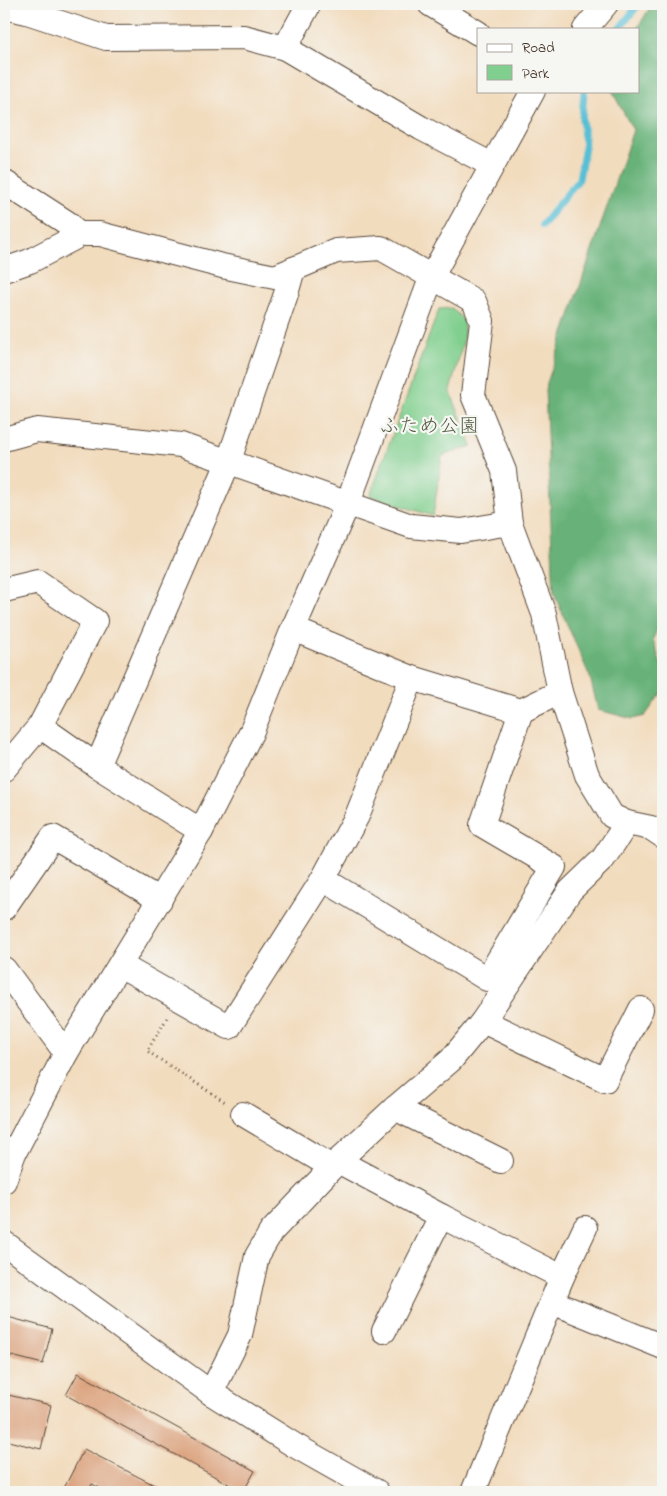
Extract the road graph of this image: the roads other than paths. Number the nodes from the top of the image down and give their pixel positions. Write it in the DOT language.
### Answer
graph roads {
  1 [pos="309,4"];
  2 [pos="430,4"];
  3 [pos="606,4"];
  4 [pos="4,7"];
  5 [pos="28,8"];
  6 [pos="586,28"];
  7 [pos="477,32"];
  8 [pos="285,48"];
  9 [pos="532,92"];
  10 [pos="492,165"];
  11 [pos="4,182"];
  12 [pos="77,234"];
  13 [pos="293,269"];
  14 [pos="4,270"];
  15 [pos="432,276"];
  16 [pos="4,439"];
  17 [pos="228,463"];
  18 [pos="348,503"];
  19 [pos="510,523"];
  20 [pos="4,590"];
  21 [pos="293,629"];
  22 [pos="412,678"];
  23 [pos="560,692"];
  24 [pos="521,712"];
  25 [pos="40,726"];
  26 [pos="97,766"];
  27 [pos="4,769"];
  28 [pos="627,823"];
  29 [pos="201,831"];
  30 [pos="663,836"];
  31 [pos="323,879"];
  32 [pos="160,900"];
  33 [pos="4,908"];
  34 [pos="120,965"];
  35 [pos="4,969"];
  36 [pos="641,1010"];
  37 [pos="483,1022"];
  38 [pos="66,1053"];
  39 [pos="395,1108"];
  40 [pos="243,1114"];
  41 [pos="501,1161"];
  42 [pos="335,1164"];
  43 [pos="4,1181"];
  44 [pos="441,1216"];
  45 [pos="585,1228"];
  46 [pos="4,1243"];
  47 [pos="562,1276"];
  48 [pos="552,1302"];
  49 [pos="384,1331"];
  50 [pos="662,1345"];
  51 [pos="211,1393"];
  52 [pos="377,1492"];
  53 [pos="473,1492"];
  1 -- 8 [label="street"];
  2 -- 7 [label="street"];
  3 -- 6 [label="street"];
  4 -- 5 [label="street"];
  5 -- 8 [label="street"];
  8 -- 10 [label="street"];
  9 -- 10 [label="street"];
  10 -- 15 [label="street"];
  11 -- 12 [label="street"];
  12 -- 13 [label="street"];
  12 -- 14 [label="street"];
  13 -- 15 [label="street"];
  13 -- 17 [label="street"];
  15 -- 18 [label="street"];
  15 -- 19 [label="street"];
  16 -- 17 [label="street"];
  17 -- 18 [label="street"];
  17 -- 26 [label="street"];
  18 -- 19 [label="street"];
  18 -- 21 [label="street"];
  19 -- 23 [label="street"];
  20 -- 25 [label="street"];
  21 -- 22 [label="street"];
  21 -- 29 [label="street"];
  22 -- 24 [label="street"];
  22 -- 31 [label="street"];
  23 -- 24 [label="street"];
  23 -- 28 [label="street"];
  24 -- 31 [label="street"];
  25 -- 26 [label="street"];
  25 -- 27 [label="street"];
  26 -- 29 [label="street"];
  28 -- 30 [label="street"];
  28 -- 37 [label="street"];
  29 -- 32 [label="street"];
  31 -- 34 [label="street"];
  32 -- 33 [label="street"];
  32 -- 34 [label="street"];
  34 -- 38 [label="street"];
  35 -- 38 [label="street"];
  36 -- 37 [label="street"];
  37 -- 39 [label="street"];
  38 -- 43 [label="street"];
  39 -- 41 [label="street"];
  39 -- 42 [label="street"];
  40 -- 42 [label="street"];
  42 -- 44 [label="street"];
  42 -- 51 [label="street"];
  44 -- 47 [label="street"];
  44 -- 49 [label="street"];
  45 -- 47 [label="street"];
  46 -- 51 [label="street"];
  47 -- 48 [label="street"];
  48 -- 50 [label="street"];
  48 -- 53 [label="street"];
  51 -- 52 [label="street"];
}
